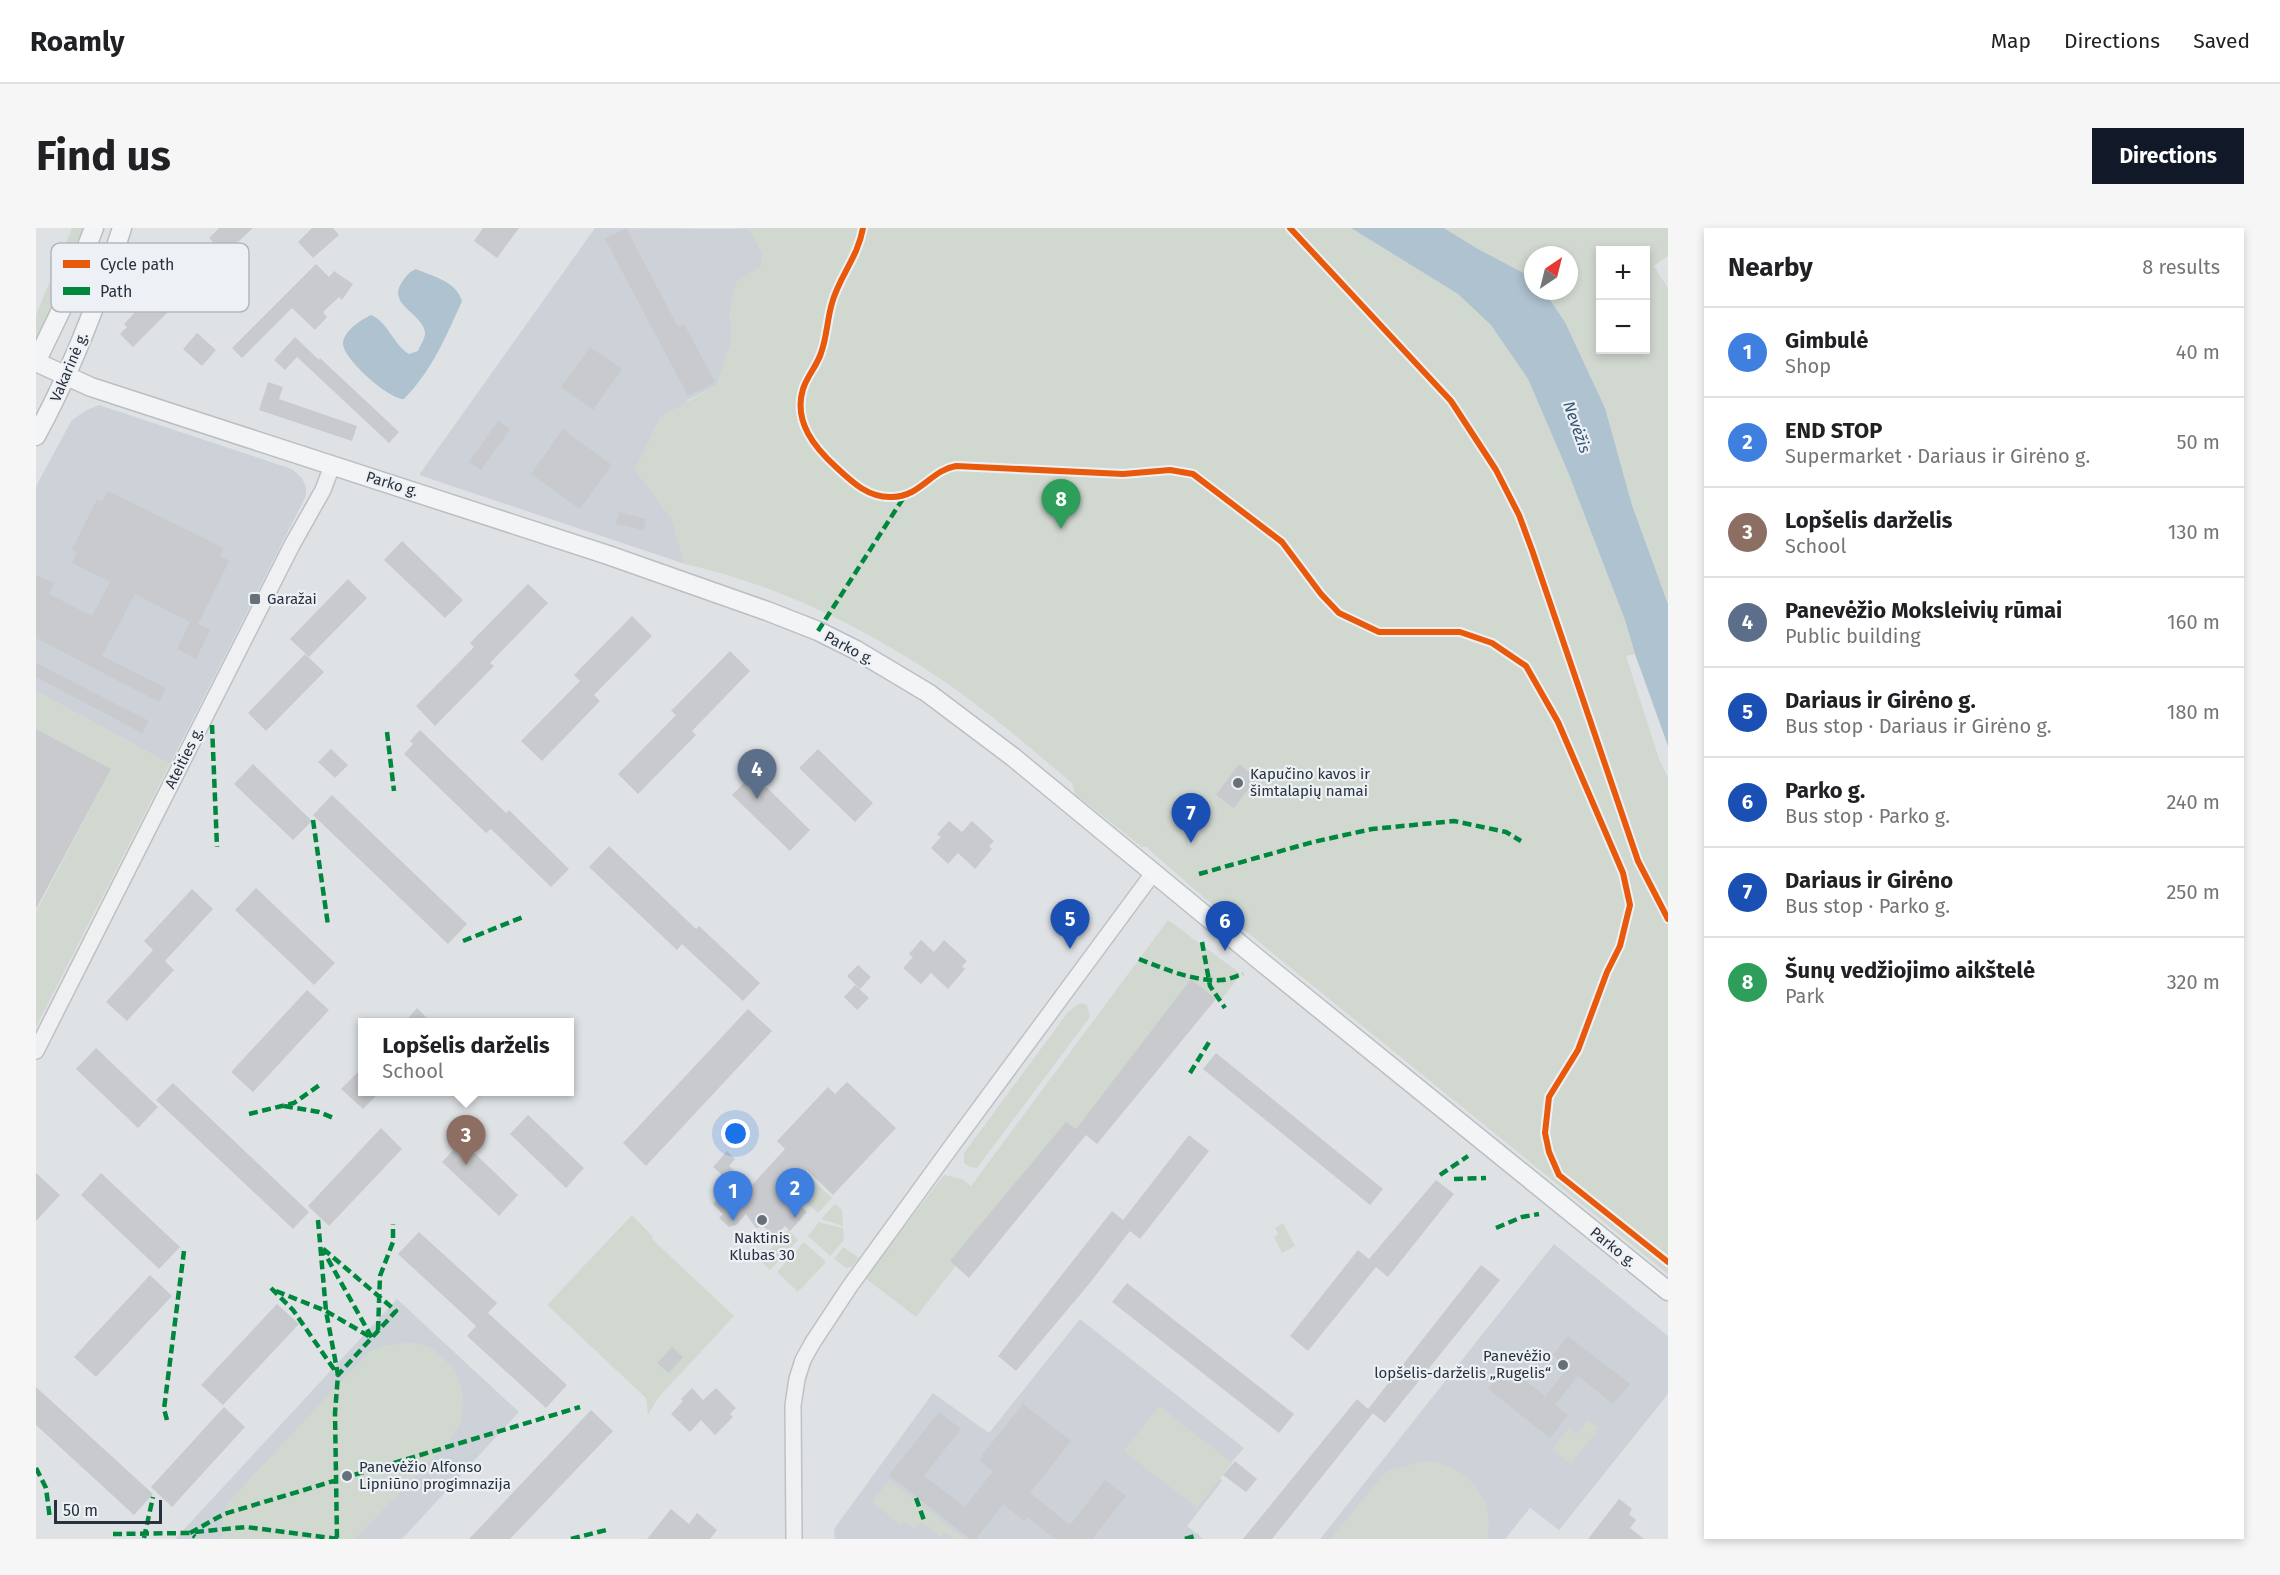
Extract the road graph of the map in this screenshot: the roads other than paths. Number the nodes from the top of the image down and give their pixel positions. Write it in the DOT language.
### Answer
graph roads {
  1 [pos="94,228"];
  2 [pos="123,228"];
  3 [pos="88,243"];
  4 [pos="117,243"];
  5 [pos="60,312"];
  6 [pos="91,312"];
  7 [pos="36,362"];
  8 [pos="66,376"];
  9 [pos="36,436"];
  10 [pos="332,466"];
  11 [pos="1154,872"];
  12 [pos="36,1051"];
  13 [pos="1668,1291"];
  14 [pos="794,1539"];
  1 -- 3 [label="main road, Vakarinė g."];
  2 -- 4 [label="main road, Vakarinė g."];
  5 -- 7 [label="main road, Vakarinė g."];
  6 -- 8 [label="main road, Vakarinė g."];
  7 -- 8 [label="main road, Parko g."];
  8 -- 9 [label="main road, Vakarinė g."];
  8 -- 10 [label="main road, Parko g."];
  10 -- 11 [label="main road, Parko g."];
  10 -- 12 [label="street, Ateities g."];
  11 -- 13 [label="main road, Parko g."];
  11 -- 14 [label="street"];
}
